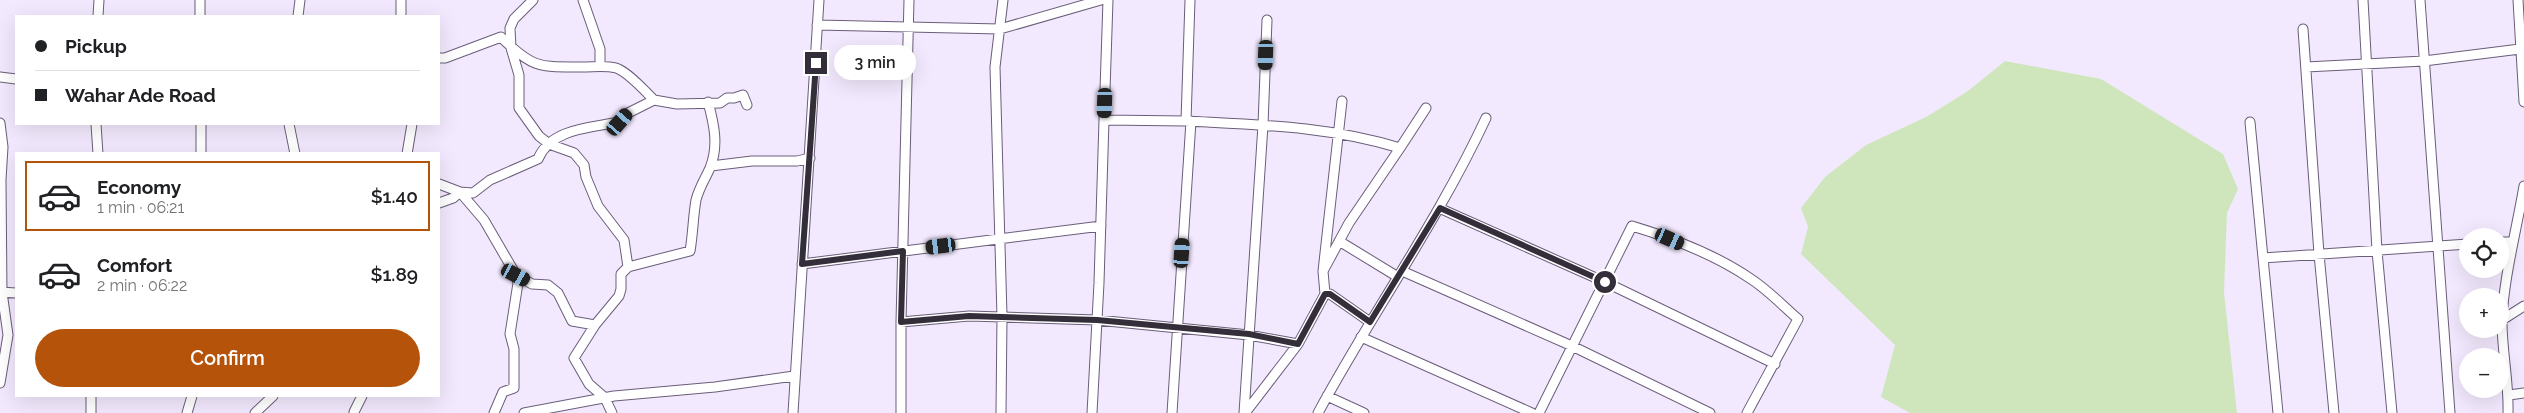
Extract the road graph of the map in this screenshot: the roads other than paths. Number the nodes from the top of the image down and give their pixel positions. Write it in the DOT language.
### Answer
graph roads {
  1 [pos="99,0"];
  2 [pos="200,0"];
  3 [pos="300,0"];
  4 [pos="401,0"];
  5 [pos="533,0"];
  6 [pos="582,0"];
  7 [pos="819,0"];
  8 [pos="909,0"];
  9 [pos="1003,0"];
  10 [pos="1101,0"];
  11 [pos="1108,0"];
  12 [pos="1190,0"];
  13 [pos="2363,0"];
  14 [pos="2420,0"];
  15 [pos="2518,0"];
  16 [pos="98,15"];
  17 [pos="200,15"];
  18 [pos="298,15"];
  19 [pos="401,15"];
  20 [pos="1267,20"];
  21 [pos="818,25"];
  22 [pos="908,29"];
  23 [pos="1000,29"];
  24 [pos="2303,29"];
  25 [pos="511,48"];
  26 [pos="2520,49"];
  27 [pos="440,58"];
  28 [pos="2424,61"];
  29 [pos="600,66"];
  30 [pos="2367,66"];
  31 [pos="2306,67"];
  32 [pos="0,78"];
  33 [pos="15,79"];
  34 [pos="654,100"];
  35 [pos="1342,101"];
  36 [pos="708,102"];
  37 [pos="2524,102"];
  38 [pos="747,105"];
  39 [pos="1426,108"];
  40 [pos="1486,118"];
  41 [pos="1104,120"];
  42 [pos="1188,121"];
  43 [pos="2250,122"];
  44 [pos="0,123"];
  45 [pos="96,125"];
  46 [pos="201,125"];
  47 [pos="288,125"];
  48 [pos="412,125"];
  49 [pos="1263,126"];
  50 [pos="1339,133"];
  51 [pos="549,144"];
  52 [pos="1400,148"];
  53 [pos="98,152"];
  54 [pos="201,152"];
  55 [pos="295,152"];
  56 [pos="408,152"];
  57 [pos="810,158"];
  58 [pos="711,166"];
  59 [pos="440,184"];
  60 [pos="2524,186"];
  61 [pos="460,192"];
  62 [pos="440,203"];
  63 [pos="1440,208"];
  64 [pos="0,210"];
  65 [pos="2524,224"];
  66 [pos="1101,226"];
  67 [pos="2516,230"];
  68 [pos="999,239"];
  69 [pos="1339,241"];
  70 [pos="2509,242"];
  71 [pos="2513,242"];
  72 [pos="2459,245"];
  73 [pos="2436,246"];
  74 [pos="903,251"];
  75 [pos="2377,251"];
  76 [pos="2319,254"];
  77 [pos="2263,258"];
  78 [pos="802,264"];
  79 [pos="628,267"];
  80 [pos="1323,271"];
  81 [pos="1400,274"];
  82 [pos="516,275"];
  83 [pos="1605,282"];
  84 [pos="2507,288"];
  85 [pos="1,292"];
  86 [pos="15,293"];
  87 [pos="1325,294"];
  88 [pos="2524,306"];
  89 [pos="1002,316"];
  90 [pos="2509,316"];
  91 [pos="1097,320"];
  92 [pos="901,322"];
  93 [pos="1370,322"];
  94 [pos="594,325"];
  95 [pos="1177,329"];
  96 [pos="1249,334"];
  97 [pos="1361,337"];
  98 [pos="1298,344"];
  99 [pos="1572,346"];
  100 [pos="1775,364"];
  101 [pos="794,376"];
  102 [pos="0,382"];
  103 [pos="2524,393"];
  104 [pos="2509,395"];
  105 [pos="1327,396"];
  106 [pos="91,397"];
  107 [pos="192,397"];
  108 [pos="272,397"];
  109 [pos="362,397"];
  110 [pos="605,398"];
  111 [pos="2509,398"];
  112 [pos="91,413"];
  113 [pos="187,413"];
  114 [pos="254,413"];
  115 [pos="355,413"];
  116 [pos="494,413"];
  117 [pos="524,413"];
  118 [pos="612,413"];
  119 [pos="793,413"];
  120 [pos="901,413"];
  121 [pos="1001,413"];
  122 [pos="1092,413"];
  123 [pos="1172,413"];
  124 [pos="1244,413"];
  125 [pos="1318,413"];
  126 [pos="1364,413"];
  127 [pos="1532,413"];
  128 [pos="1539,413"];
  129 [pos="1710,413"];
  130 [pos="1748,413"];
  131 [pos="2278,413"];
  132 [pos="2334,413"];
  133 [pos="2392,413"];
  134 [pos="2450,413"];
  135 [pos="2508,413"];
  1 -- 16 [label="street"];
  2 -- 17 [label="street"];
  3 -- 18 [label="street"];
  4 -- 19 [label="street"];
  5 -- 25 [label="street"];
  6 -- 29 [label="street"];
  7 -- 21 [label="street"];
  8 -- 22 [label="street"];
  9 -- 23 [label="street"];
  10 -- 23 [label="street"];
  11 -- 41 [label="street"];
  12 -- 42 [label="street"];
  13 -- 30 [label="street"];
  14 -- 28 [label="street"];
  15 -- 26 [label="street"];
  20 -- 49 [label="street"];
  21 -- 22 [label="street"];
  21 -- 57 [label="street"];
  22 -- 23 [label="street"];
  22 -- 74 [label="street"];
  23 -- 68 [label="street"];
  24 -- 31 [label="street"];
  25 -- 27 [label="street"];
  25 -- 29 [label="street"];
  25 -- 51 [label="street"];
  26 -- 28 [label="street"];
  26 -- 37 [label="street"];
  28 -- 30 [label="street"];
  28 -- 73 [label="street"];
  29 -- 34 [label="street"];
  30 -- 31 [label="street"];
  30 -- 75 [label="street"];
  31 -- 76 [label="street"];
  32 -- 33 [label="street"];
  34 -- 36 [label="street"];
  34 -- 51 [label="street"];
  35 -- 50 [label="street"];
  36 -- 38 [label="street"];
  36 -- 58 [label="street"];
  39 -- 52 [label="street"];
  40 -- 63 [label="street"];
  41 -- 42 [label="street"];
  41 -- 66 [label="street"];
  42 -- 49 [label="street"];
  42 -- 95 [label="street"];
  43 -- 77 [label="street"];
  44 -- 64 [label="street"];
  45 -- 53 [label="street"];
  46 -- 54 [label="street"];
  47 -- 55 [label="street"];
  48 -- 56 [label="street"];
  49 -- 50 [label="street"];
  49 -- 96 [label="street"];
  50 -- 52 [label="street"];
  50 -- 80 [label="street"];
  51 -- 61 [label="street"];
  51 -- 79 [label="street"];
  52 -- 69 [label="street"];
  57 -- 58 [label="street"];
  57 -- 78 [label="street"];
  58 -- 79 [label="street"];
  59 -- 61 [label="street"];
  60 -- 67 [label="street"];
  61 -- 62 [label="street"];
  61 -- 82 [label="street"];
  63 -- 81 [label="street"];
  63 -- 83 [label="street"];
  64 -- 85 [label="street"];
  65 -- 67 [label="street"];
  66 -- 68 [label="street"];
  66 -- 91 [label="street"];
  67 -- 71 [label="street"];
  68 -- 74 [label="street"];
  68 -- 89 [label="street"];
  69 -- 80 [label="street"];
  69 -- 81 [label="street"];
  70 -- 71 [label="street"];
  71 -- 84 [label="street"];
  72 -- 73 [label="street"];
  73 -- 75 [label="street"];
  73 -- 134 [label="street"];
  74 -- 78 [label="street"];
  74 -- 92 [label="street"];
  75 -- 76 [label="street"];
  75 -- 133 [label="street"];
  76 -- 77 [label="street"];
  76 -- 132 [label="street"];
  77 -- 131 [label="street"];
  78 -- 101 [label="street"];
  79 -- 94 [label="street"];
  80 -- 87 [label="street"];
  81 -- 93 [label="street"];
  81 -- 99 [label="street"];
  82 -- 94 [label="street"];
  82 -- 116 [label="street"];
  83 -- 99 [label="street"];
  83 -- 100 [label="street"];
  83 -- 100 [label="street"];
  85 -- 86 [label="street"];
  85 -- 102 [label="street"];
  87 -- 93 [label="street"];
  87 -- 98 [label="street"];
  88 -- 90 [label="street"];
  89 -- 91 [label="street"];
  89 -- 92 [label="street"];
  89 -- 121 [label="street"];
  91 -- 95 [label="street"];
  91 -- 122 [label="street"];
  92 -- 120 [label="street"];
  93 -- 97 [label="street"];
  94 -- 110 [label="street"];
  95 -- 96 [label="street"];
  95 -- 123 [label="street"];
  96 -- 98 [label="street"];
  96 -- 124 [label="street"];
  97 -- 105 [label="street"];
  97 -- 127 [label="street"];
  98 -- 124 [label="street"];
  99 -- 128 [label="street"];
  99 -- 129 [label="street"];
  100 -- 130 [label="street"];
  101 -- 110 [label="street"];
  101 -- 119 [label="street"];
  103 -- 104 [label="street"];
  105 -- 125 [label="street"];
  105 -- 126 [label="street"];
  106 -- 112 [label="street"];
  107 -- 113 [label="street"];
  108 -- 114 [label="street"];
  109 -- 115 [label="street"];
  110 -- 117 [label="street"];
  110 -- 118 [label="street"];
  111 -- 135 [label="street"];
}
